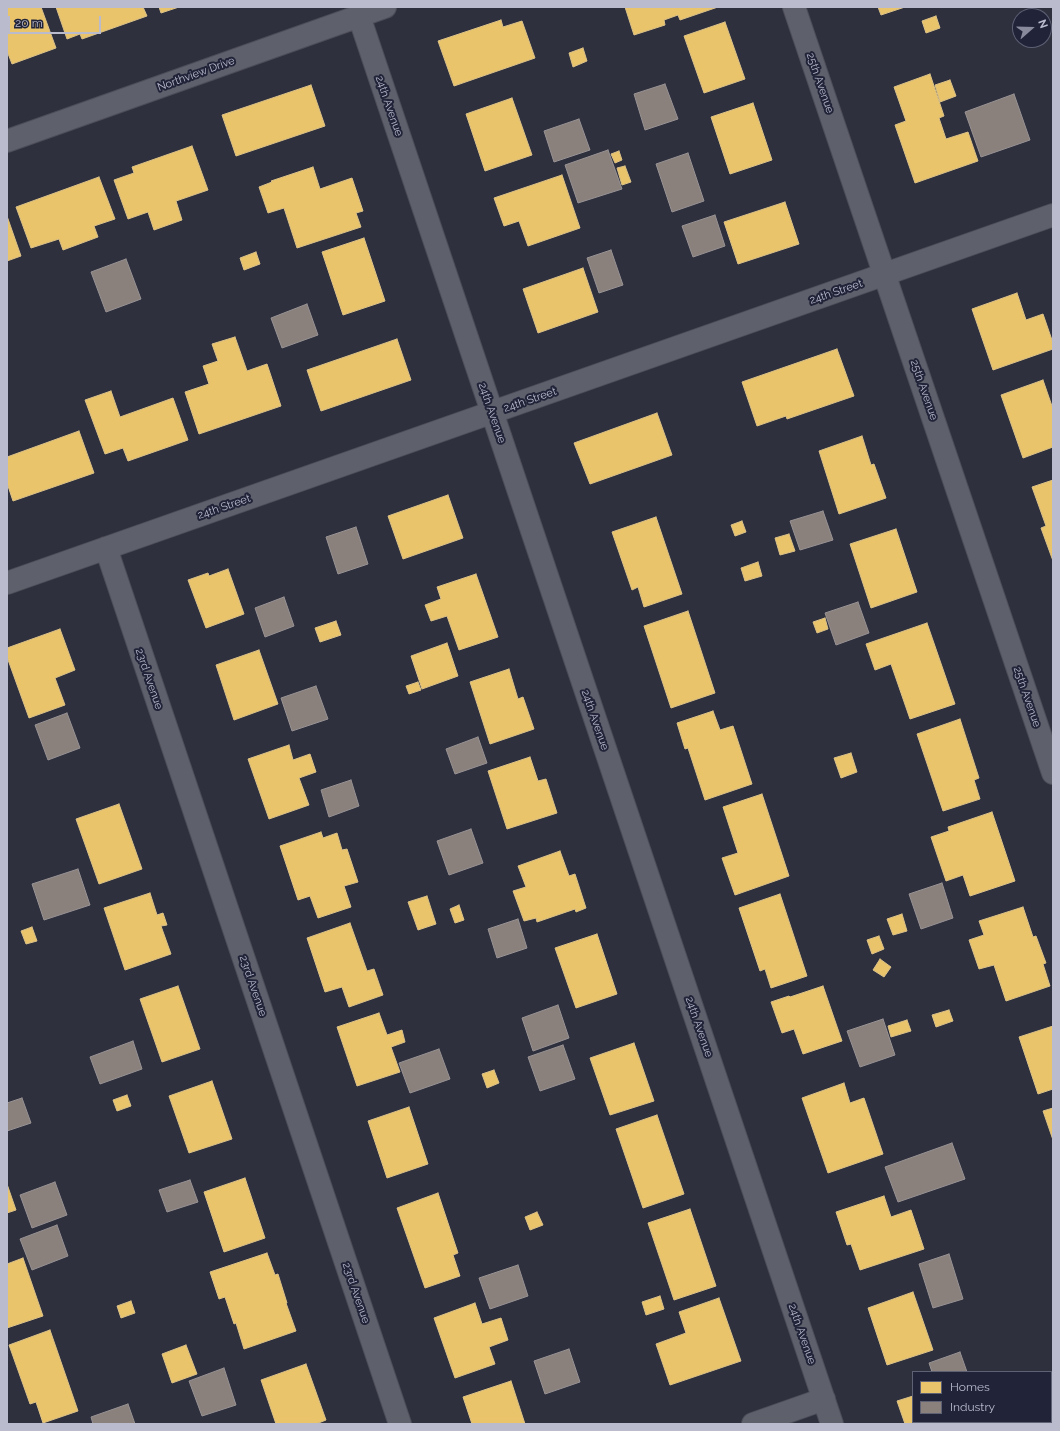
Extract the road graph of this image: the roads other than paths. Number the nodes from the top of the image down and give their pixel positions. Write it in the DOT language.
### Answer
graph roads {
  1 [pos="385,7"];
  2 [pos="794,7"];
  3 [pos="359,16"];
  4 [pos="7,141"];
  5 [pos="1053,215"];
  6 [pos="885,274"];
  7 [pos="492,413"];
  8 [pos="106,548"];
  9 [pos="7,583"];
  10 [pos="1053,773"];
  11 [pos="824,1399"];
  12 [pos="400,1424"];
  13 [pos="753,1424"];
  14 [pos="832,1424"];
  1 -- 3 [label="street, Northview Drive"];
  2 -- 6 [label="street, 25th Avenue"];
  3 -- 4 [label="street, Northview Drive"];
  3 -- 7 [label="street, 24th Avenue"];
  5 -- 6 [label="street, 24th Street"];
  6 -- 7 [label="street, 24th Street"];
  6 -- 10 [label="street, 25th Avenue"];
  7 -- 8 [label="street, 24th Street"];
  7 -- 11 [label="street, 24th Avenue"];
  8 -- 9 [label="street, 24th Street"];
  8 -- 12 [label="street, 23rd Avenue"];
  11 -- 13 [label="street"];
  11 -- 14 [label="street, 24th Avenue"];
}
